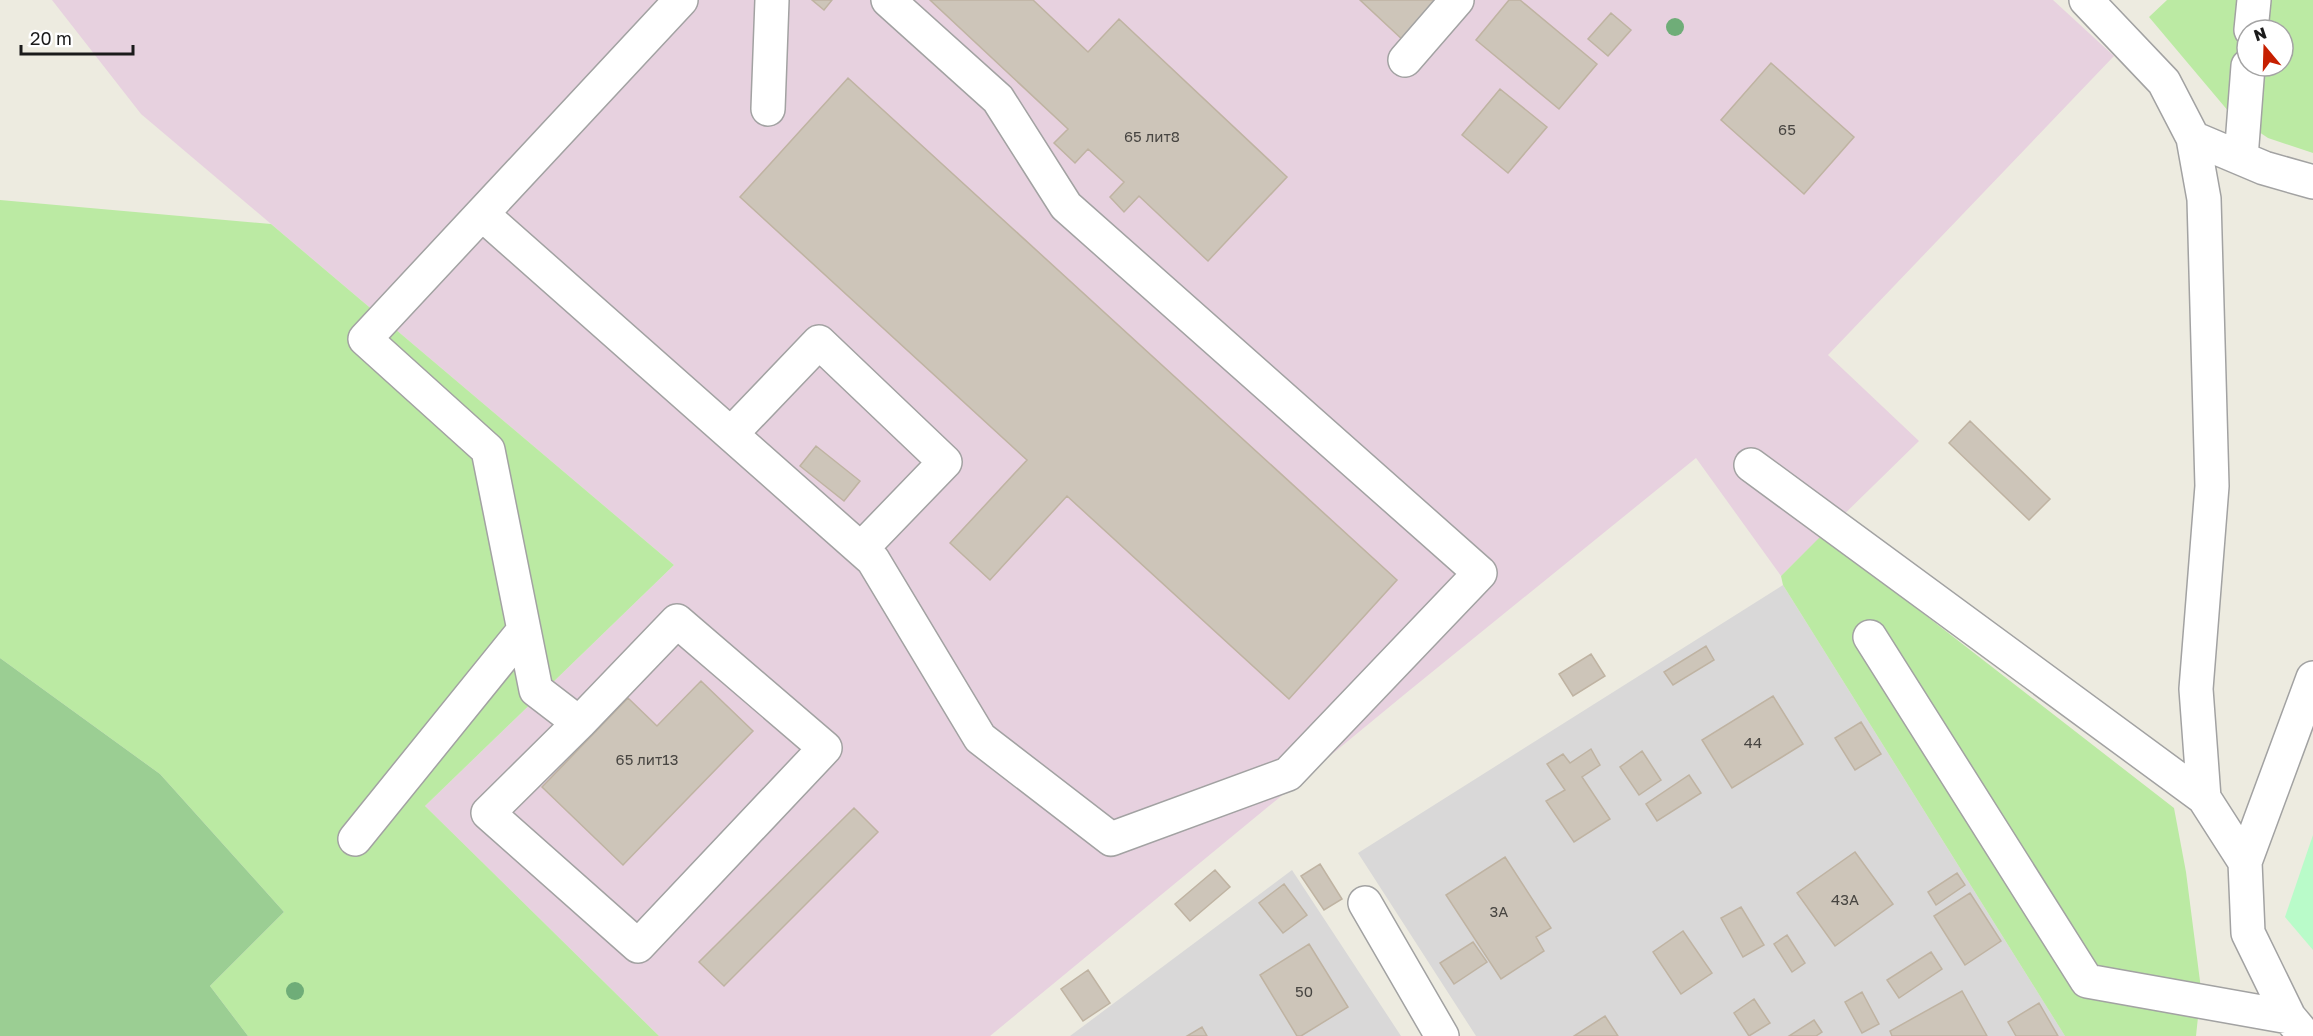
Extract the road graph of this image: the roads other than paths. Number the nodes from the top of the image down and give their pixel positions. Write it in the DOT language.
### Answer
graph roads {
  1 [pos="681,0"];
  2 [pos="772,0"];
  3 [pos="888,0"];
  4 [pos="1457,0"];
  5 [pos="2086,0"];
  6 [pos="2254,0"];
  7 [pos="2252,18"];
  8 [pos="1405,60"];
  9 [pos="2247,78"];
  10 [pos="768,109"];
  11 [pos="2193,138"];
  12 [pos="2241,158"];
  13 [pos="2313,182"];
  14 [pos="482,214"];
  15 [pos="731,434"];
  16 [pos="1751,465"];
  17 [pos="861,549"];
  18 [pos="524,630"];
  19 [pos="1870,636"];
  20 [pos="2313,678"];
  21 [pos="579,723"];
  22 [pos="2204,798"];
  23 [pos="355,839"];
  24 [pos="2245,862"];
  25 [pos="1365,903"];
  26 [pos="2288,1030"];
  27 [pos="1442,1036"];
  1 -- 14 [label="street"];
  2 -- 10 [label="street"];
  3 -- 17 [label="street"];
  4 -- 8 [label="street"];
  5 -- 11 [label="street"];
  6 -- 7 [label="street"];
  9 -- 12 [label="street"];
  11 -- 12 [label="street"];
  11 -- 22 [label="street"];
  12 -- 13 [label="street"];
  14 -- 15 [label="street"];
  14 -- 18 [label="street"];
  15 -- 17 [label="street"];
  15 -- 17 [label="street"];
  16 -- 22 [label="street"];
  18 -- 21 [label="street"];
  18 -- 23 [label="street"];
  19 -- 26 [label="street"];
  20 -- 24 [label="street"];
  21 -- 21 [label="street"];
  22 -- 24 [label="street"];
  24 -- 26 [label="street"];
  25 -- 27 [label="street"];
}
